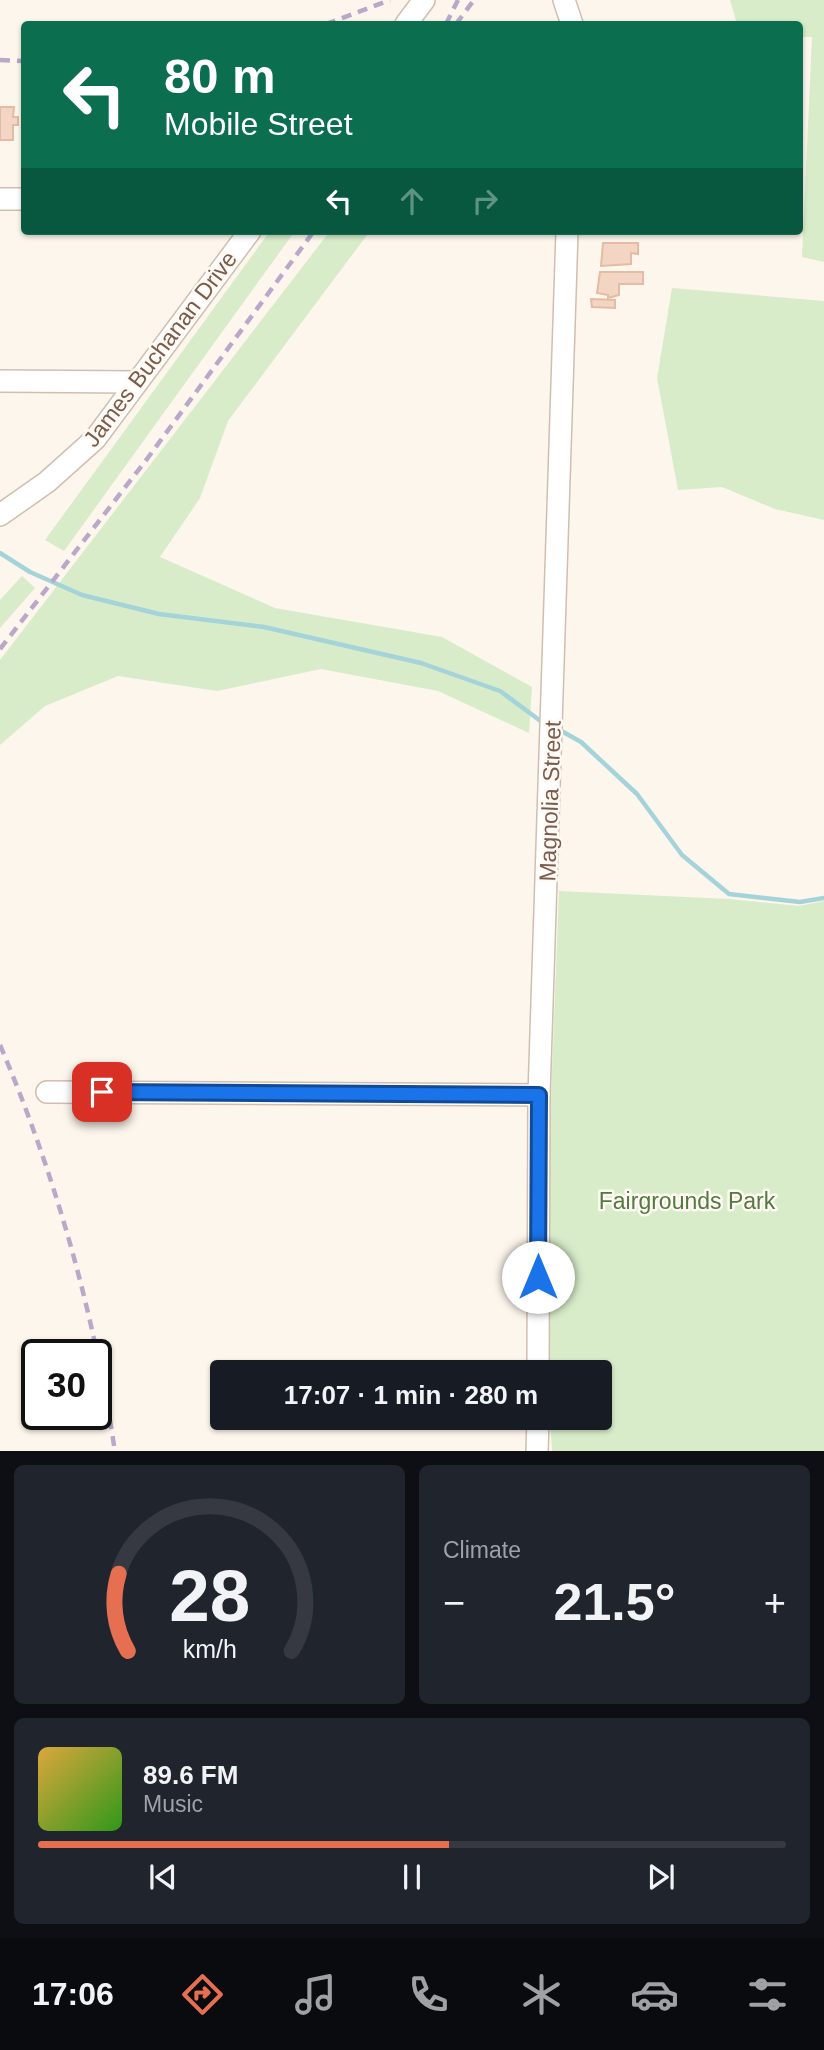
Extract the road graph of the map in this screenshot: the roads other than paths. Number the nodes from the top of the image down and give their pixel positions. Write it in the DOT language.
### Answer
graph roads {
  1 [pos="424,0"];
  2 [pos="564,0"];
  3 [pos="408,21"];
  4 [pos="571,21"];
  5 [pos="0,199"];
  6 [pos="21,200"];
  7 [pos="247,235"];
  8 [pos="567,235"];
  9 [pos="0,382"];
  10 [pos="135,382"];
  11 [pos="0,515"];
  12 [pos="47,1092"];
  13 [pos="539,1095"];
  14 [pos="538,1360"];
  15 [pos="538,1430"];
  16 [pos="537,1451"];
  1 -- 3 [label="street"];
  2 -- 4 [label="street"];
  5 -- 6 [label="street"];
  7 -- 10 [label="street, James Buchanan Drive"];
  8 -- 13 [label="street, Magnolia Street"];
  9 -- 10 [label="street"];
  10 -- 11 [label="street, James Buchanan Drive"];
  12 -- 13 [label="street"];
  13 -- 14 [label="street, Magnolia Street"];
  15 -- 16 [label="street"];
}
